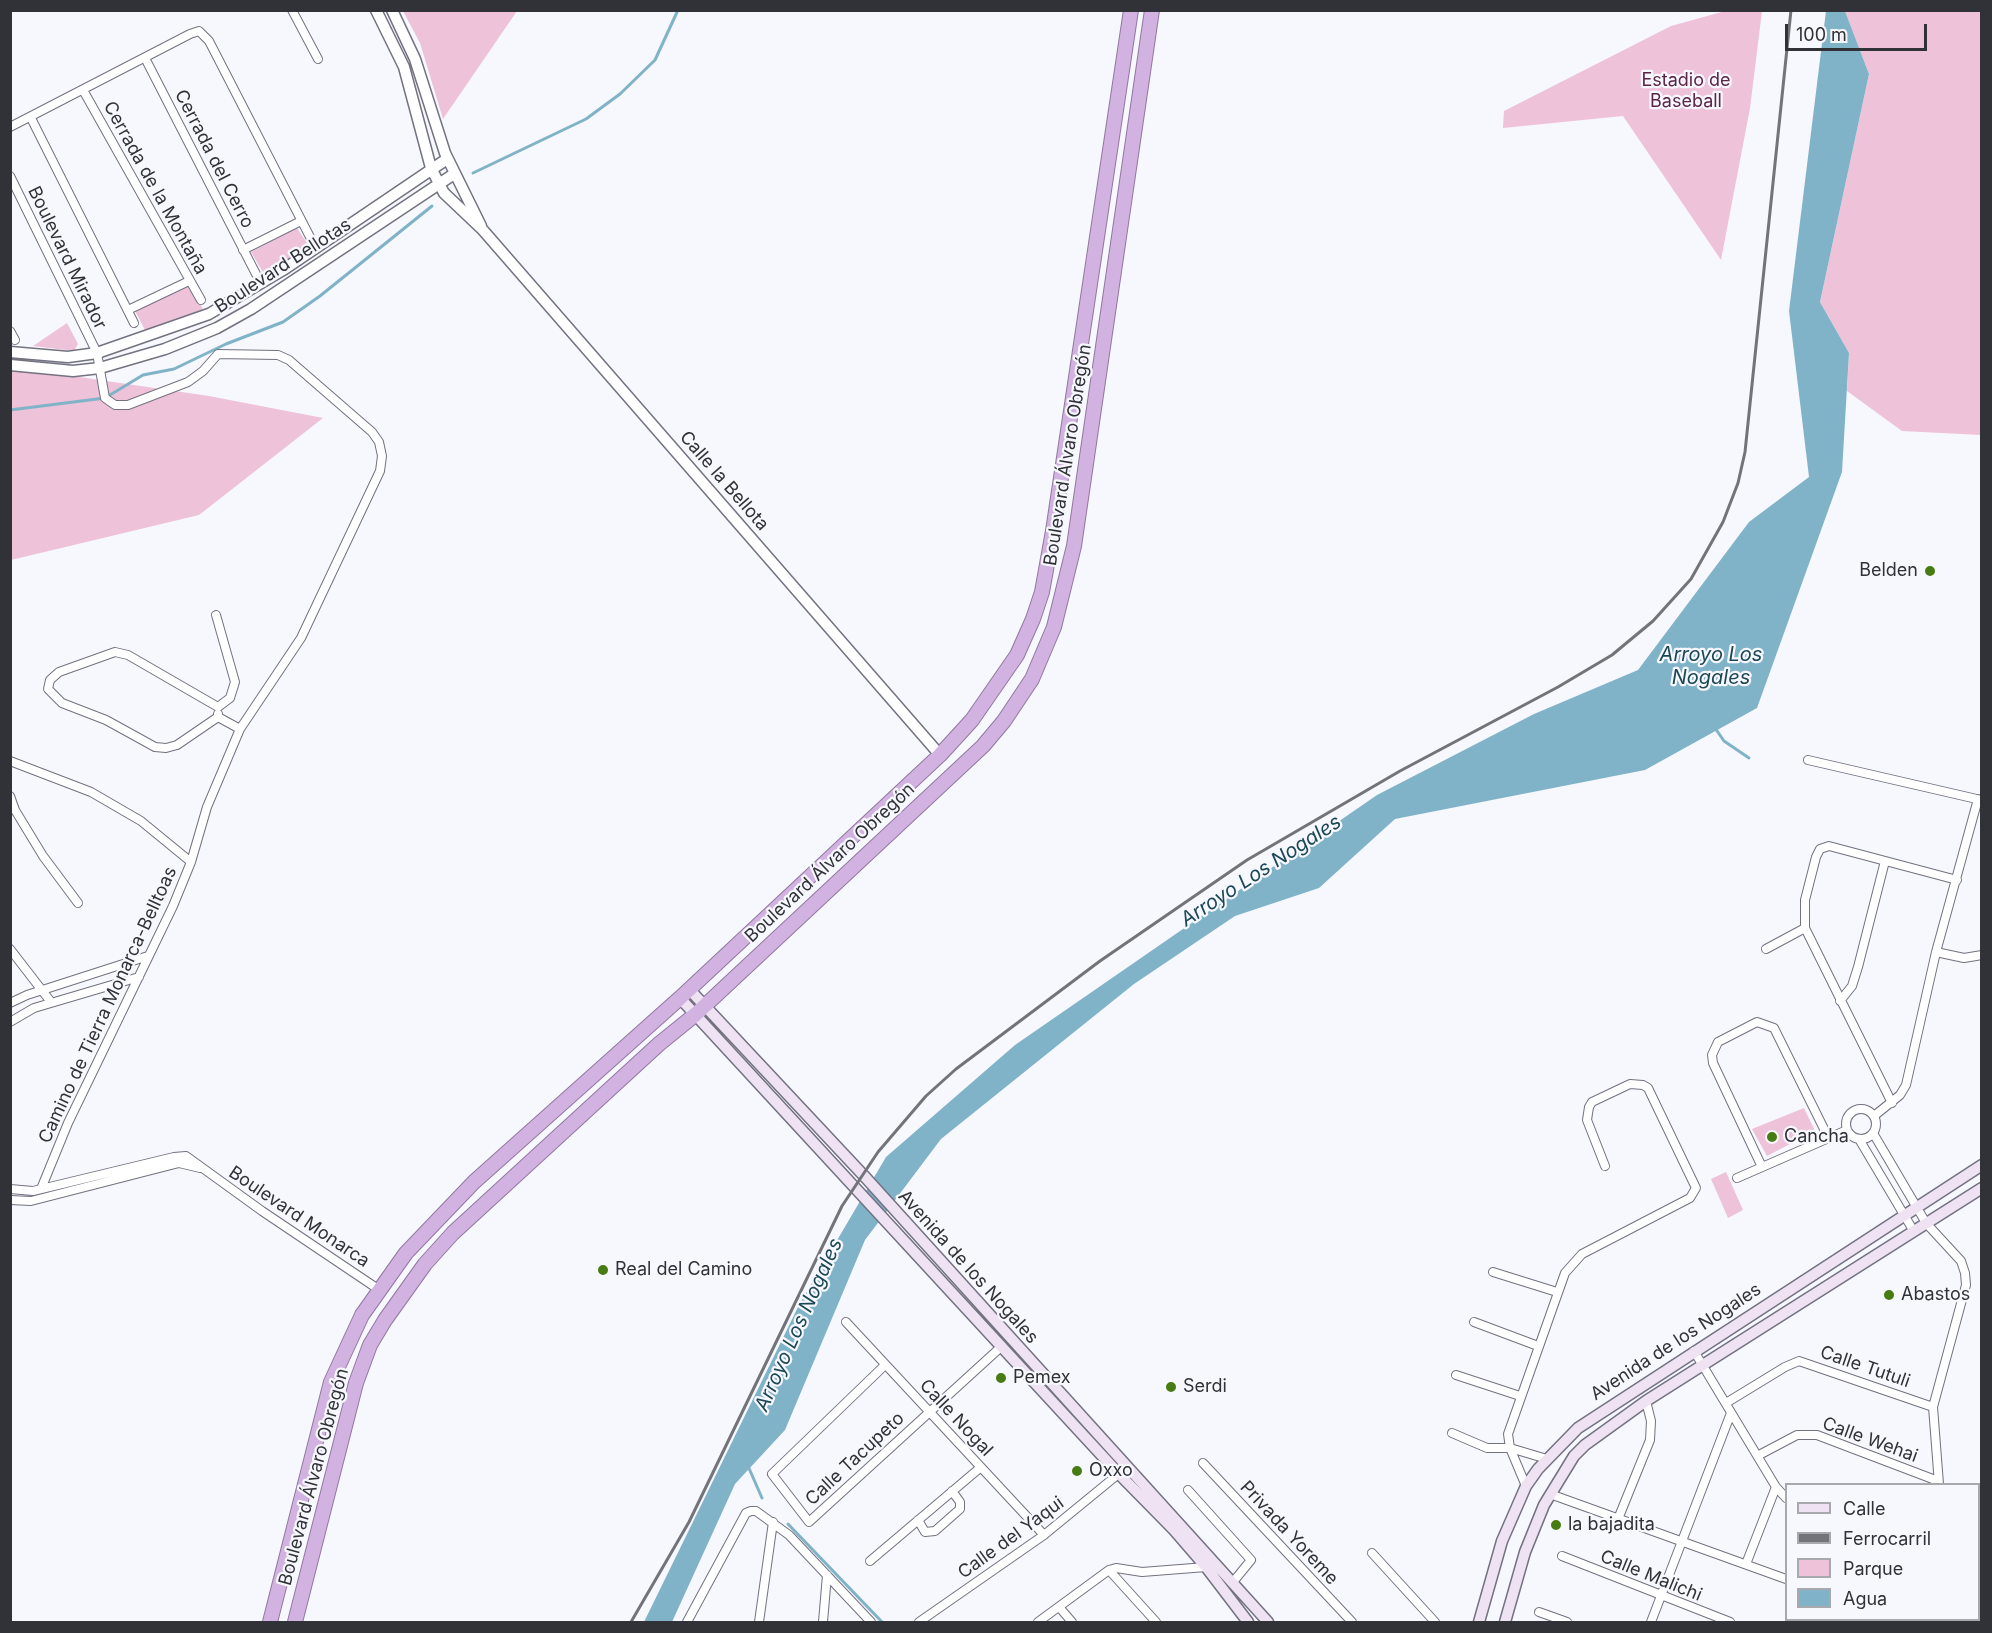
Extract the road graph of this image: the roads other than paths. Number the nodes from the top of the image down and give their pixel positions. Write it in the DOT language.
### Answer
graph roads {
  1 [pos="292,10"];
  2 [pos="376,10"];
  3 [pos="392,10"];
  4 [pos="1131,10"];
  5 [pos="1152,10"];
  6 [pos="144,58"];
  7 [pos="318,59"];
  8 [pos="83,90"];
  9 [pos="31,118"];
  10 [pos="10,127"];
  11 [pos="447,159"];
  12 [pos="431,168"];
  13 [pos="454,174"];
  14 [pos="10,176"];
  15 [pos="438,184"];
  16 [pos="301,221"];
  17 [pos="482,229"];
  18 [pos="310,237"];
  19 [pos="317,248"];
  20 [pos="243,250"];
  21 [pos="325,260"];
  22 [pos="259,279"];
  23 [pos="189,281"];
  24 [pos="270,296"];
  25 [pos="201,300"];
  26 [pos="128,310"];
  27 [pos="209,314"];
  28 [pos="134,323"];
  29 [pos="217,328"];
  30 [pos="10,330"];
  31 [pos="15,340"];
  32 [pos="15,353"];
  33 [pos="97,353"];
  34 [pos="10,365"];
  35 [pos="26,367"];
  36 [pos="100,368"];
  37 [pos="216,615"];
  38 [pos="218,707"];
  39 [pos="218,717"];
  40 [pos="240,729"];
  41 [pos="940,755"];
  42 [pos="1808,759"];
  43 [pos="10,761"];
  44 [pos="10,796"];
  45 [pos="1980,800"];
  46 [pos="1885,861"];
  47 [pos="191,862"];
  48 [pos="1957,880"];
  49 [pos="78,903"];
  50 [pos="1805,928"];
  51 [pos="1766,949"];
  52 [pos="10,950"];
  53 [pos="1936,952"];
  54 [pos="1982,955"];
  55 [pos="148,956"];
  56 [pos="139,977"];
  57 [pos="43,990"];
  58 [pos="684,993"];
  59 [pos="1840,1000"];
  60 [pos="51,1002"];
  61 [pos="10,1003"];
  62 [pos="700,1010"];
  63 [pos="10,1022"];
  64 [pos="1892,1102"];
  65 [pos="1874,1116"];
  66 [pos="1847,1130"];
  67 [pos="1874,1133"];
  68 [pos="1828,1137"];
  69 [pos="1859,1139"];
  70 [pos="1982,1165"];
  71 [pos="1605,1167"];
  72 [pos="1762,1167"];
  73 [pos="204,1169"];
  74 [pos="1737,1178"];
  75 [pos="1982,1188"];
  76 [pos="10,1189"];
  77 [pos="41,1189"];
  78 [pos="10,1200"];
  79 [pos="1917,1206"];
  80 [pos="1904,1214"];
  81 [pos="1926,1223"];
  82 [pos="1913,1230"];
  83 [pos="1493,1272"];
  84 [pos="378,1289"];
  85 [pos="1557,1292"];
  86 [pos="846,1322"];
  87 [pos="1474,1322"];
  88 [pos="1002,1346"];
  89 [pos="1538,1346"];
  90 [pos="1694,1351"];
  91 [pos="885,1365"];
  92 [pos="1703,1365"];
  93 [pos="1456,1375"];
  94 [pos="1520,1396"];
  95 [pos="1646,1401"];
  96 [pos="1726,1403"];
  97 [pos="1933,1407"];
  98 [pos="928,1411"];
  99 [pos="1731,1413"];
  100 [pos="1452,1433"];
  101 [pos="1510,1448"];
  102 [pos="1759,1455"];
  103 [pos="1547,1459"];
  104 [pos="1203,1463"];
  105 [pos="981,1467"];
  106 [pos="1123,1471"];
  107 [pos="1938,1483"];
  108 [pos="1526,1486"];
  109 [pos="1776,1487"];
  110 [pos="1188,1490"];
  111 [pos="952,1491"];
  112 [pos="1550,1494"];
  113 [pos="1785,1497"];
  114 [pos="1618,1519"];
  115 [pos="918,1520"];
  116 [pos="773,1522"];
  117 [pos="1044,1535"];
  118 [pos="1681,1541"];
  119 [pos="1372,1552"];
  120 [pos="1562,1556"];
  121 [pos="870,1561"];
  122 [pos="1746,1564"];
  123 [pos="1206,1567"];
  124 [pos="1109,1570"];
  125 [pos="827,1575"];
  126 [pos="1785,1579"];
  127 [pos="1233,1582"];
  128 [pos="1661,1597"];
  129 [pos="1059,1606"];
  130 [pos="1539,1612"];
  131 [pos="270,1623"];
  132 [pos="295,1623"];
  133 [pos="687,1623"];
  134 [pos="759,1623"];
  135 [pos="823,1623"];
  136 [pos="871,1623"];
  137 [pos="919,1623"];
  138 [pos="1038,1623"];
  139 [pos="1072,1623"];
  140 [pos="1156,1623"];
  141 [pos="1248,1623"];
  142 [pos="1268,1623"];
  143 [pos="1352,1623"];
  144 [pos="1435,1623"];
  145 [pos="1479,1623"];
  146 [pos="1505,1623"];
  147 [pos="1567,1623"];
  148 [pos="1651,1623"];
  149 [pos="1730,1623"];
  1 -- 7 [label="street"];
  2 -- 12 [label="street, Calle la Bellota"];
  3 -- 11 [label="street, Calle la Bellota"];
  4 -- 41 [label="highway, Boulevard Álvaro Obregón"];
  5 -- 62 [label="highway, Boulevard Álvaro Obregón"];
  6 -- 8 [label="street"];
  6 -- 16 [label="street"];
  6 -- 20 [label="street, Cerrada del Cerro"];
  8 -- 9 [label="street"];
  8 -- 23 [label="street, Cerrada de la Montaña"];
  9 -- 10 [label="street"];
  9 -- 26 [label="street"];
  11 -- 12 [label="street, Boulevard Bellotas"];
  11 -- 13 [label="street, Calle la Bellota"];
  12 -- 15 [label="street, Calle la Bellota"];
  12 -- 19 [label="street, Boulevard Bellotas"];
  13 -- 15 [label="street, Boulevard Bellotas"];
  13 -- 17 [label="street, Calle la Bellota"];
  14 -- 33 [label="street, Boulevard Mirador"];
  15 -- 17 [label="street, Calle la Bellota"];
  15 -- 21 [label="street, Boulevard Bellotas"];
  16 -- 18 [label="street"];
  16 -- 20 [label="street"];
  17 -- 41 [label="street, Calle la Bellota"];
  19 -- 21 [label="street"];
  19 -- 22 [label="street, Boulevard Bellotas"];
  20 -- 22 [label="street, Cerrada del Cerro"];
  21 -- 24 [label="street, Boulevard Bellotas"];
  22 -- 24 [label="street, Cerrada del Cerro"];
  22 -- 27 [label="street, Boulevard Bellotas"];
  23 -- 25 [label="street, Cerrada de la Montaña"];
  23 -- 26 [label="street"];
  24 -- 29 [label="street, Boulevard Bellotas"];
  26 -- 28 [label="street"];
  27 -- 29 [label="street"];
  27 -- 33 [label="street, Boulevard Bellotas"];
  29 -- 36 [label="street, Boulevard Bellotas"];
  30 -- 31 [label="street"];
  32 -- 33 [label="street, Boulevard Bellotas"];
  32 -- 35 [label="street"];
  33 -- 36 [label="street, Boulevard Mirador"];
  34 -- 35 [label="street, Boulevard Bellotas"];
  35 -- 36 [label="street, Boulevard Bellotas"];
  36 -- 40 [label="street, Camino de Tierra Monarca-Belltoas"];
  37 -- 38 [label="street"];
  38 -- 39 [label="street"];
  38 -- 39 [label="street"];
  39 -- 40 [label="street"];
  40 -- 47 [label="street, Camino de Tierra Monarca-Belltoas"];
  41 -- 58 [label="highway, Boulevard Álvaro Obregón"];
  42 -- 45 [label="street"];
  43 -- 47 [label="street"];
  44 -- 49 [label="street"];
  45 -- 48 [label="street"];
  46 -- 48 [label="street"];
  46 -- 50 [label="street"];
  46 -- 59 [label="street"];
  47 -- 55 [label="street, Camino de Tierra Monarca-Belltoas"];
  48 -- 53 [label="street"];
  50 -- 51 [label="street"];
  50 -- 59 [label="street"];
  52 -- 57 [label="street"];
  53 -- 54 [label="street"];
  53 -- 64 [label="street"];
  55 -- 56 [label="street, Camino de Tierra Monarca-Belltoas"];
  55 -- 57 [label="street"];
  56 -- 60 [label="street"];
  56 -- 77 [label="street, Camino de Tierra Monarca-Belltoas"];
  57 -- 60 [label="street"];
  57 -- 61 [label="street"];
  58 -- 62 [label="main road, Avenida de los Nogales"];
  58 -- 84 [label="highway, Boulevard Álvaro Obregón"];
  59 -- 64 [label="street"];
  60 -- 63 [label="street"];
  62 -- 88 [label="main road, Avenida de los Nogales"];
  62 -- 106 [label="main road, Avenida de los Nogales"];
  62 -- 132 [label="highway, Boulevard Álvaro Obregón"];
  64 -- 65 [label="street"];
  65 -- 66 [label="street"];
  65 -- 67 [label="street"];
  66 -- 68 [label="street"];
  66 -- 69 [label="street"];
  67 -- 69 [label="street"];
  67 -- 79 [label="street"];
  68 -- 72 [label="street"];
  68 -- 72 [label="street"];
  69 -- 80 [label="street"];
  70 -- 79 [label="main road, Avenida de los Nogales"];
  71 -- 85 [label="street"];
  72 -- 74 [label="street"];
  73 -- 77 [label="street, Boulevard Monarca"];
  73 -- 78 [label="street, Boulevard Monarca"];
  73 -- 84 [label="street, Boulevard Monarca"];
  75 -- 81 [label="main road, Avenida de los Nogales"];
  76 -- 77 [label="street, Boulevard Monarca"];
  79 -- 80 [label="main road, Avenida de los Nogales"];
  79 -- 81 [label="street"];
  80 -- 82 [label="street"];
  80 -- 90 [label="main road, Avenida de los Nogales"];
  81 -- 82 [label="main road, Avenida de los Nogales"];
  81 -- 97 [label="street"];
  82 -- 92 [label="main road, Avenida de los Nogales"];
  83 -- 85 [label="street"];
  84 -- 131 [label="highway, Boulevard Álvaro Obregón"];
  85 -- 89 [label="street"];
  86 -- 91 [label="street, Calle Nogal"];
  87 -- 89 [label="street"];
  88 -- 98 [label="street, Calle Tacupeto"];
  88 -- 106 [label="main road, Avenida de los Nogales"];
  89 -- 94 [label="street"];
  90 -- 92 [label="street"];
  90 -- 103 [label="main road, Avenida de los Nogales"];
  91 -- 98 [label="street, Calle Nogal"];
  91 -- 98 [label="street, Calle Tacupeto"];
  92 -- 95 [label="main road, Avenida de los Nogales"];
  92 -- 96 [label="street"];
  93 -- 94 [label="street"];
  94 -- 101 [label="street"];
  95 -- 112 [label="main road, Avenida de los Nogales"];
  95 -- 114 [label="street"];
  96 -- 97 [label="street, Calle Tutuli"];
  96 -- 99 [label="street"];
  97 -- 107 [label="street"];
  98 -- 105 [label="street, Calle Nogal"];
  99 -- 102 [label="street"];
  99 -- 118 [label="street"];
  100 -- 101 [label="street"];
  101 -- 103 [label="street"];
  101 -- 108 [label="street"];
  102 -- 107 [label="street, Calle Wehai"];
  102 -- 109 [label="street"];
  103 -- 108 [label="main road, Avenida de los Nogales"];
  104 -- 143 [label="street, Privada Yoreme"];
  105 -- 111 [label="street"];
  105 -- 117 [label="street, Calle Nogal"];
  106 -- 117 [label="street, Calle del Yaqui"];
  106 -- 123 [label="main road, Avenida de los Nogales"];
  106 -- 127 [label="main road, Avenida de los Nogales"];
  108 -- 145 [label="main road, Avenida de los Nogales"];
  109 -- 113 [label="street"];
  109 -- 122 [label="street"];
  110 -- 127 [label="street"];
  111 -- 115 [label="street"];
  111 -- 115 [label="street"];
  112 -- 114 [label="street"];
  112 -- 146 [label="main road, Avenida de los Nogales"];
  114 -- 118 [label="street"];
  115 -- 121 [label="street"];
  116 -- 125 [label="street"];
  116 -- 133 [label="street"];
  116 -- 134 [label="street"];
  117 -- 137 [label="street, Calle del Yaqui"];
  118 -- 122 [label="street"];
  118 -- 128 [label="street"];
  119 -- 144 [label="street"];
  120 -- 128 [label="street, Calle Malichi"];
  122 -- 126 [label="street"];
  123 -- 124 [label="street"];
  123 -- 141 [label="main road, Avenida de los Nogales"];
  124 -- 129 [label="street"];
  124 -- 140 [label="street"];
  125 -- 135 [label="street"];
  125 -- 136 [label="street"];
  127 -- 142 [label="main road, Avenida de los Nogales"];
  128 -- 148 [label="street"];
  128 -- 149 [label="street, Calle Malichi"];
  129 -- 138 [label="street"];
  129 -- 139 [label="street"];
  130 -- 147 [label="street"];
}
